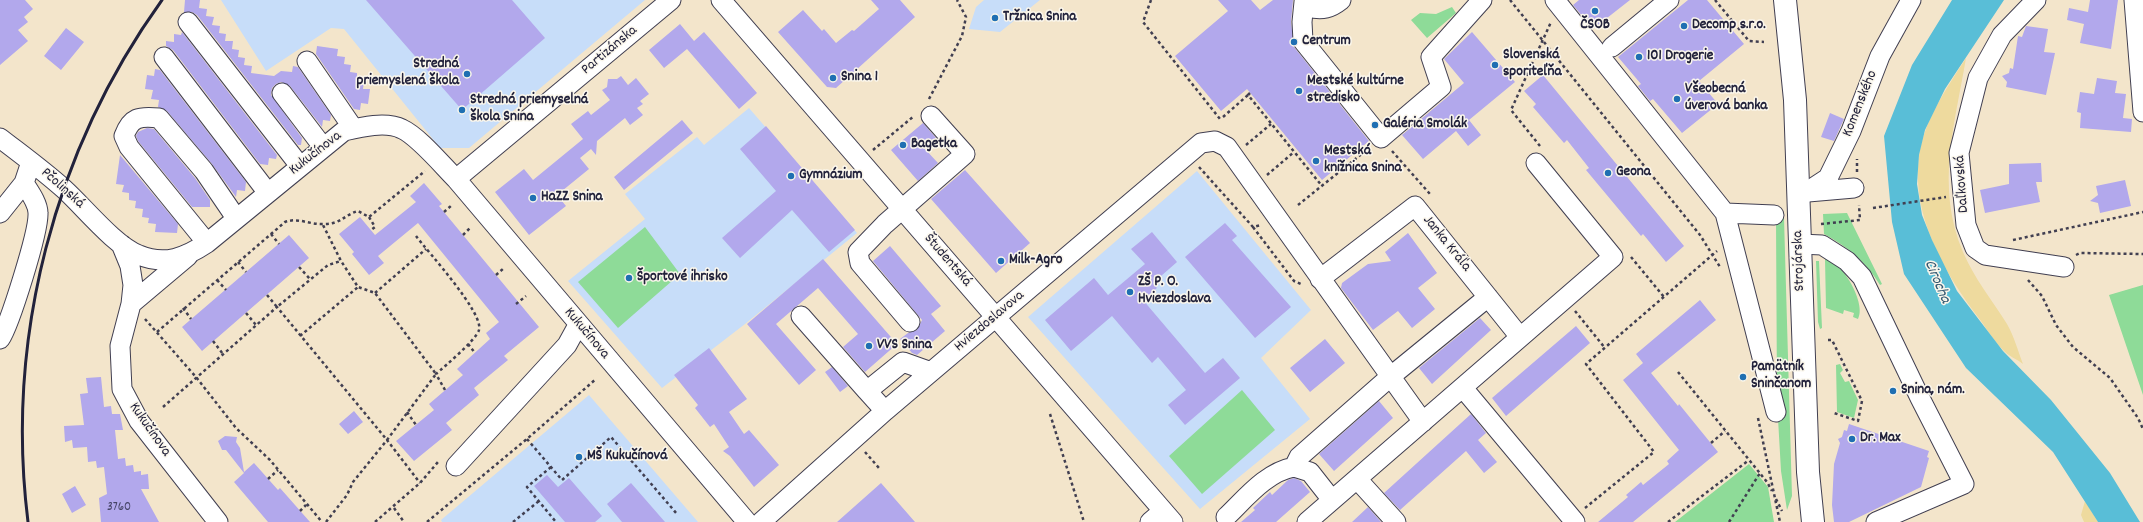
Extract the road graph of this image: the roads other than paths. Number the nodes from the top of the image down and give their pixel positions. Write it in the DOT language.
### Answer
graph roads {
  1 [pos="671,0"];
  2 [pos="721,0"];
  3 [pos="1341,0"];
  4 [pos="1482,0"];
  5 [pos="1670,0"];
  6 [pos="1785,0"];
  7 [pos="1911,0"];
  8 [pos="2036,0"];
  9 [pos="2134,0"];
  10 [pos="1557,3"];
  11 [pos="188,22"];
  12 [pos="1612,47"];
  13 [pos="164,57"];
  14 [pos="307,61"];
  15 [pos="282,93"];
  16 [pos="925,111"];
  17 [pos="2143,112"];
  18 [pos="353,128"];
  19 [pos="0,138"];
  20 [pos="323,147"];
  21 [pos="1538,155"];
  22 [pos="30,162"];
  23 [pos="300,166"];
  24 [pos="456,179"];
  25 [pos="24,183"];
  26 [pos="1854,188"];
  27 [pos="268,193"];
  28 [pos="1803,195"];
  29 [pos="902,209"];
  30 [pos="0,213"];
  31 [pos="1725,213"];
  32 [pos="1774,215"];
  33 [pos="236,218"];
  34 [pos="207,242"];
  35 [pos="121,244"];
  36 [pos="1800,244"];
  37 [pos="189,255"];
  38 [pos="2064,267"];
  39 [pos="1313,282"];
  40 [pos="1488,297"];
  41 [pos="131,304"];
  42 [pos="801,316"];
  43 [pos="995,318"];
  44 [pos="910,322"];
  45 [pos="578,325"];
  46 [pos="1520,337"];
  47 [pos="0,339"];
  48 [pos="931,372"];
  49 [pos="1390,377"];
  50 [pos="1463,388"];
  51 [pos="868,391"];
  52 [pos="885,411"];
  53 [pos="1776,412"];
  54 [pos="1422,422"];
  55 [pos="456,466"];
  56 [pos="1294,467"];
  57 [pos="1357,479"];
  58 [pos="1332,500"];
  59 [pos="1162,518"];
  60 [pos="1226,518"];
  61 [pos="1573,520"];
  62 [pos="218,522"];
  63 [pos="747,522"];
  64 [pos="761,522"];
  65 [pos="1307,522"];
  66 [pos="1396,522"];
  67 [pos="1813,522"];
  68 [pos="1876,522"];
  1 -- 24 [label="street, Partizánska"];
  2 -- 29 [label="street, Študentská"];
  3 -- 4 [label="street"];
  5 -- 12 [label="street"];
  6 -- 28 [label="main road, Strojárska"];
  7 -- 28 [label="street, Komenského"];
  8 -- 38 [label="street, Daľkovská"];
  9 -- 17 [label="street"];
  10 -- 31 [label="street"];
  11 -- 23 [label="street"];
  13 -- 27 [label="street"];
  14 -- 18 [label="street"];
  15 -- 20 [label="street"];
  16 -- 29 [label="street"];
  18 -- 20 [label="street, Kukučínova"];
  18 -- 24 [label="street, Kukučínova"];
  19 -- 22 [label="street, Pčolinská"];
  20 -- 23 [label="street, Kukučínova"];
  21 -- 46 [label="street"];
  22 -- 25 [label="street"];
  22 -- 35 [label="street, Pčolinská"];
  23 -- 27 [label="street, Kukučínova"];
  24 -- 45 [label="street, Kukučínova"];
  25 -- 30 [label="street"];
  25 -- 47 [label="street"];
  26 -- 28 [label="street"];
  27 -- 33 [label="street, Kukučínova"];
  28 -- 36 [label="main road, Strojárska"];
  29 -- 43 [label="street, Študentská"];
  29 -- 44 [label="street"];
  31 -- 32 [label="street"];
  31 -- 53 [label="street"];
  33 -- 34 [label="street, Kukučínova"];
  33 -- 34 [label="street"];
  34 -- 37 [label="street, Kukučínova"];
  35 -- 37 [label="street, Kukučínova"];
  35 -- 41 [label="street, Kukučínova"];
  36 -- 67 [label="main road, Strojárska"];
  36 -- 68 [label="street"];
  37 -- 41 [label="street"];
  39 -- 40 [label="street, Janka Kráľa"];
  39 -- 43 [label="street, Hviezdoslavova"];
  39 -- 49 [label="street"];
  40 -- 46 [label="street, Janka Kráľa"];
  40 -- 49 [label="street"];
  41 -- 62 [label="street, Kukučínova"];
  42 -- 51 [label="street"];
  43 -- 48 [label="street, Hviezdoslavova"];
  43 -- 59 [label="street, Študentská"];
  45 -- 55 [label="street"];
  45 -- 63 [label="street, Kukučínova"];
  46 -- 50 [label="street"];
  48 -- 51 [label="street"];
  48 -- 52 [label="street, Hviezdoslavova"];
  49 -- 54 [label="street"];
  49 -- 56 [label="street"];
  50 -- 54 [label="street"];
  50 -- 61 [label="street"];
  51 -- 52 [label="street"];
  52 -- 64 [label="street, Hviezdoslavova"];
  54 -- 57 [label="street"];
  56 -- 58 [label="street"];
  56 -- 60 [label="street"];
  57 -- 58 [label="street"];
  57 -- 66 [label="street"];
  58 -- 65 [label="street"];
}
